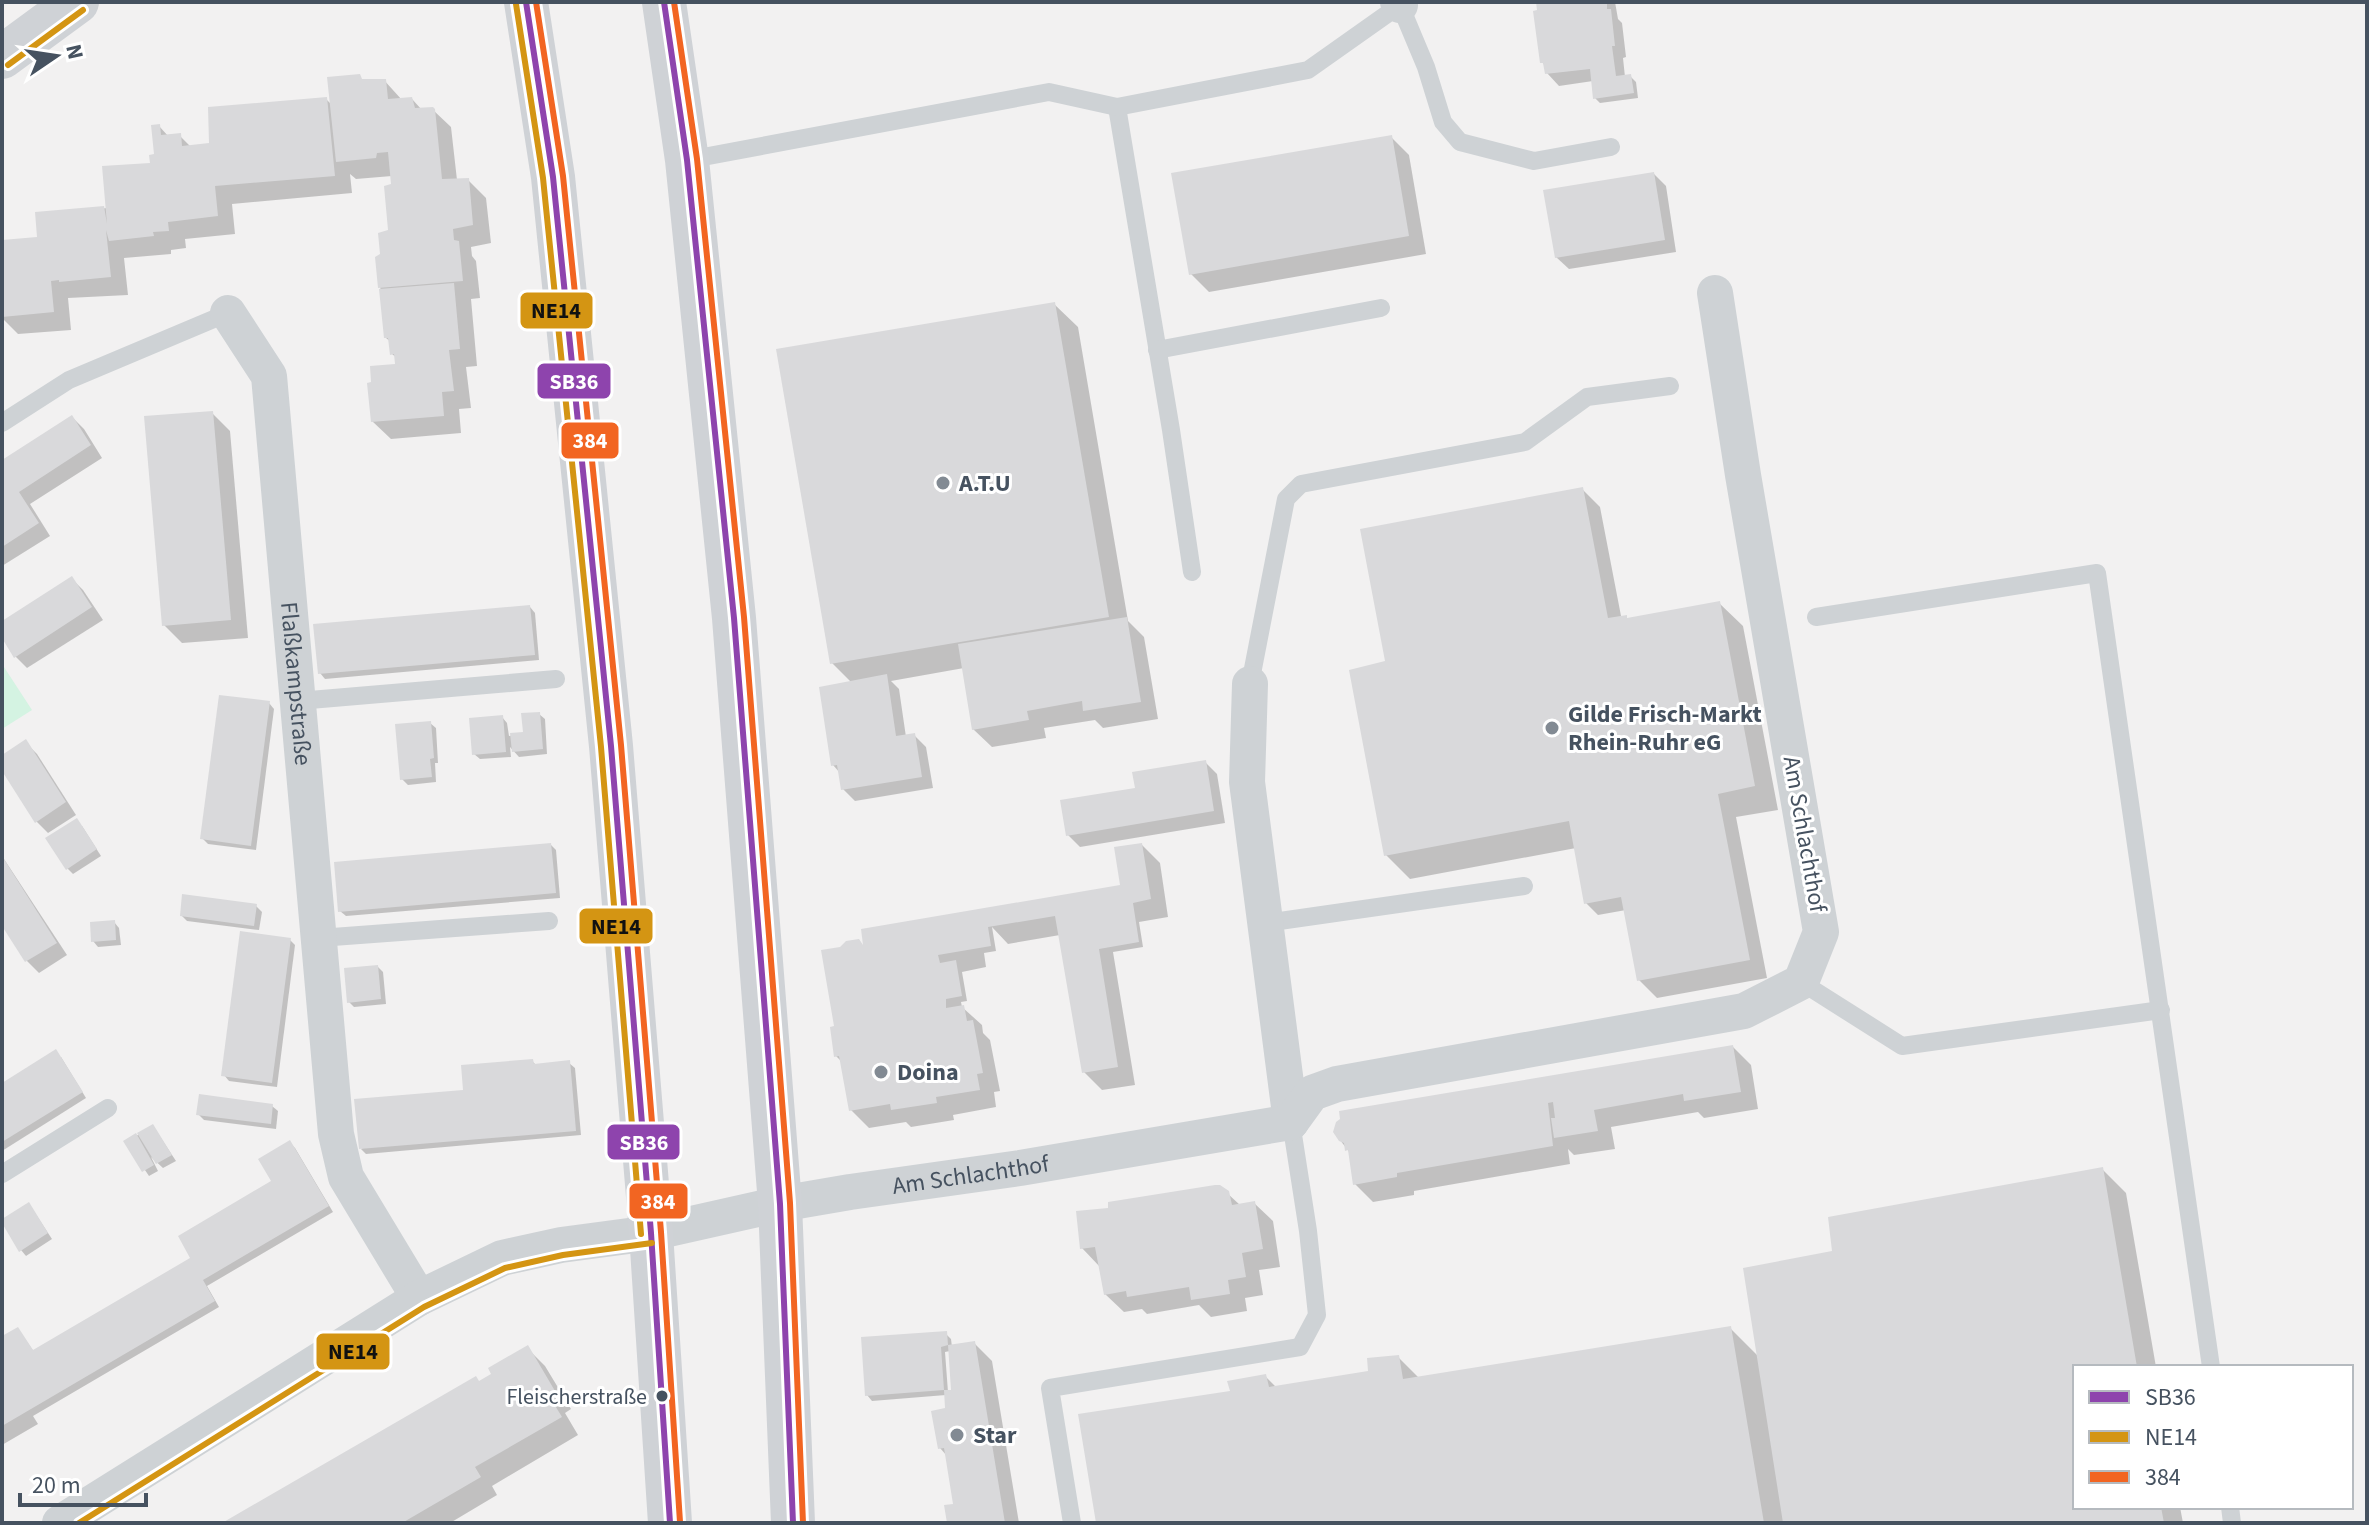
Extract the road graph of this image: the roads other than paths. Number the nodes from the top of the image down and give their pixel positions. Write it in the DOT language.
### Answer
graph roads {
  1 [pos="77,2"];
  2 [pos="526,2"];
  3 [pos="664,2"];
  4 [pos="1399,3"];
  5 [pos="2,57"];
  6 [pos="1117,107"];
  7 [pos="1611,147"];
  8 [pos="687,160"];
  9 [pos="1715,293"];
  10 [pos="1381,308"];
  11 [pos="228,313"];
  12 [pos="1157,350"];
  13 [pos="1670,386"];
  14 [pos="2,423"];
  15 [pos="1192,572"];
  16 [pos="1816,617"];
  17 [pos="556,679"];
  18 [pos="1250,684"];
  19 [pos="298,701"];
  20 [pos="1524,886"];
  21 [pos="549,921"];
  22 [pos="1266,923"];
  23 [pos="319,938"];
  24 [pos="1801,982"];
  25 [pos="2161,1010"];
  26 [pos="108,1108"];
  27 [pos="1291,1122"];
  28 [pos="2,1174"];
  29 [pos="780,1204"];
  30 [pos="651,1233"];
  31 [pos="419,1298"];
  32 [pos="2211,1365"];
  33 [pos="60,1523"];
  34 [pos="670,1523"];
  35 [pos="793,1523"];
  36 [pos="1072,1523"];
  1 -- 5 [label="main road"];
  2 -- 30 [label="main road"];
  3 -- 8 [label="main road"];
  4 -- 6 [label="lane"];
  4 -- 7 [label="lane"];
  6 -- 8 [label="lane"];
  6 -- 12 [label="lane"];
  8 -- 29 [label="main road"];
  9 -- 24 [label="street, Am Schlachthof"];
  10 -- 12 [label="lane"];
  11 -- 14 [label="lane, Flaßkampstraße"];
  11 -- 19 [label="street, Flaßkampstraße"];
  12 -- 15 [label="lane"];
  13 -- 18 [label="lane"];
  16 -- 25 [label="lane"];
  17 -- 19 [label="lane"];
  18 -- 22 [label="street"];
  19 -- 23 [label="street, Flaßkampstraße"];
  20 -- 22 [label="lane"];
  21 -- 23 [label="lane"];
  22 -- 27 [label="street"];
  23 -- 31 [label="street, Flaßkampstraße"];
  24 -- 25 [label="lane"];
  24 -- 27 [label="street"];
  25 -- 32 [label="lane"];
  26 -- 28 [label="lane"];
  27 -- 29 [label="street, Am Schlachthof"];
  27 -- 36 [label="lane"];
  29 -- 30 [label="street, Am Schlachthof"];
  29 -- 35 [label="main road"];
  30 -- 31 [label="street"];
  30 -- 34 [label="main road"];
  31 -- 33 [label="street"];
}
